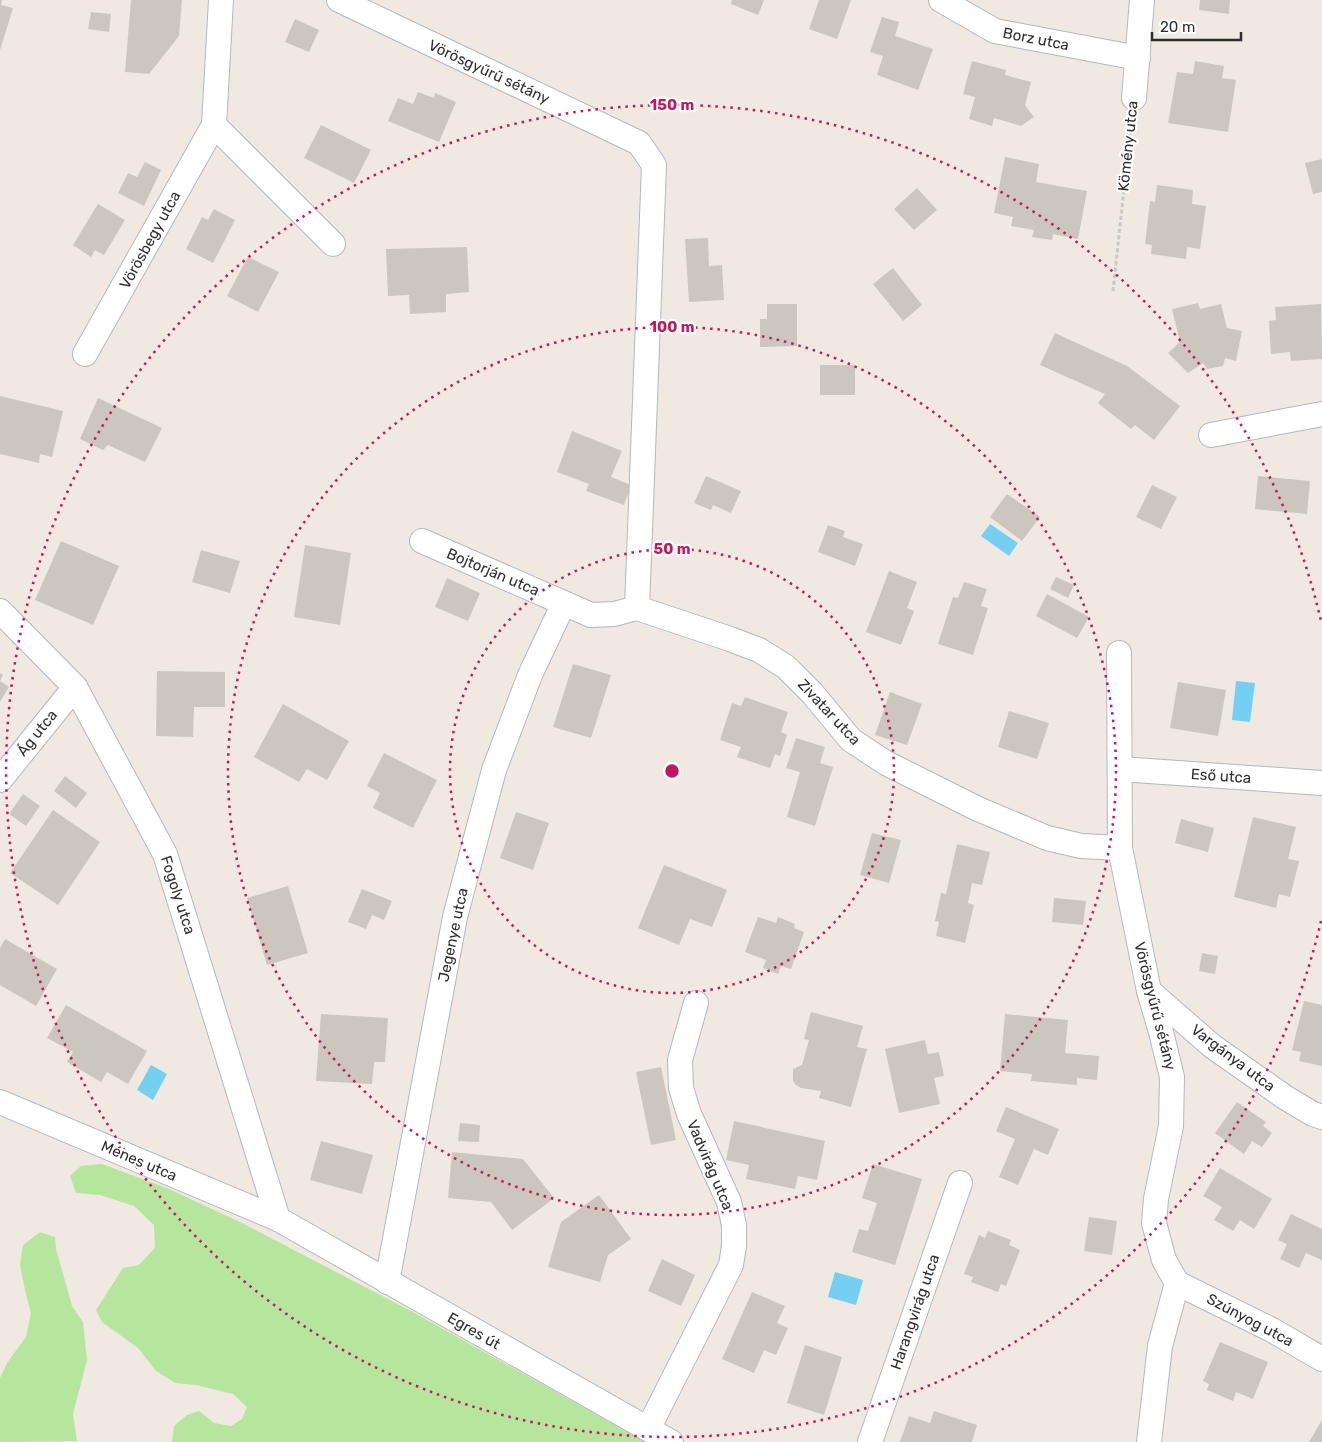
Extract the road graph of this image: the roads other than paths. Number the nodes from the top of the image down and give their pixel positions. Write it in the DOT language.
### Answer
graph roads {
  1 [pos="221,0"];
  2 [pos="339,0"];
  3 [pos="941,0"];
  4 [pos="1142,0"];
  5 [pos="1138,58"];
  6 [pos="1134,98"];
  7 [pos="214,125"];
  8 [pos="333,244"];
  9 [pos="85,354"];
  10 [pos="1322,414"];
  11 [pos="1210,435"];
  12 [pos="422,541"];
  13 [pos="564,602"];
  14 [pos="637,608"];
  15 [pos="0,611"];
  16 [pos="1119,653"];
  17 [pos="74,687"];
  18 [pos="1120,768"];
  19 [pos="0,780"];
  20 [pos="1322,783"];
  21 [pos="1120,848"];
  22 [pos="1149,992"];
  23 [pos="696,1003"];
  24 [pos="0,1102"];
  25 [pos="1322,1117"];
  26 [pos="960,1183"];
  27 [pos="278,1220"];
  28 [pos="387,1282"];
  29 [pos="1177,1283"];
  30 [pos="1322,1359"];
  31 [pos="648,1429"];
  32 [pos="671,1442"];
  33 [pos="870,1442"];
  34 [pos="1149,1442"];
  1 -- 7 [label="street, Vörösbegy utca"];
  2 -- 14 [label="street, Vörösgyűrű sétány"];
  3 -- 5 [label="street, Borz utca"];
  4 -- 5 [label="street, Kömény utca"];
  5 -- 6 [label="street, Kömény utca"];
  7 -- 8 [label="street"];
  7 -- 9 [label="street, Vörösbegy utca"];
  10 -- 11 [label="street"];
  12 -- 13 [label="street, Bojtorján utca"];
  13 -- 14 [label="street"];
  13 -- 28 [label="street, Jegenye utca"];
  14 -- 21 [label="street, Zivatar utca"];
  15 -- 17 [label="street, Fogoly utca"];
  16 -- 18 [label="street, Vörösgyűrű sétány"];
  17 -- 19 [label="street, Ág utca"];
  17 -- 27 [label="street, Fogoly utca"];
  18 -- 20 [label="street, Eső utca"];
  18 -- 21 [label="street, Vörösgyűrű sétány"];
  21 -- 22 [label="street, Vörösgyűrű sétány"];
  22 -- 25 [label="street, Vargánya utca"];
  22 -- 29 [label="street, Vörösgyűrű sétány"];
  23 -- 31 [label="street, Vadvirág utca"];
  24 -- 27 [label="street, Ménes utca"];
  26 -- 33 [label="street, Harangvirág utca"];
  27 -- 28 [label="street, Egres út"];
  28 -- 31 [label="street, Egres út"];
  29 -- 30 [label="street, Szúnyog utca"];
  29 -- 34 [label="street"];
  31 -- 32 [label="street, Egres út"];
}
